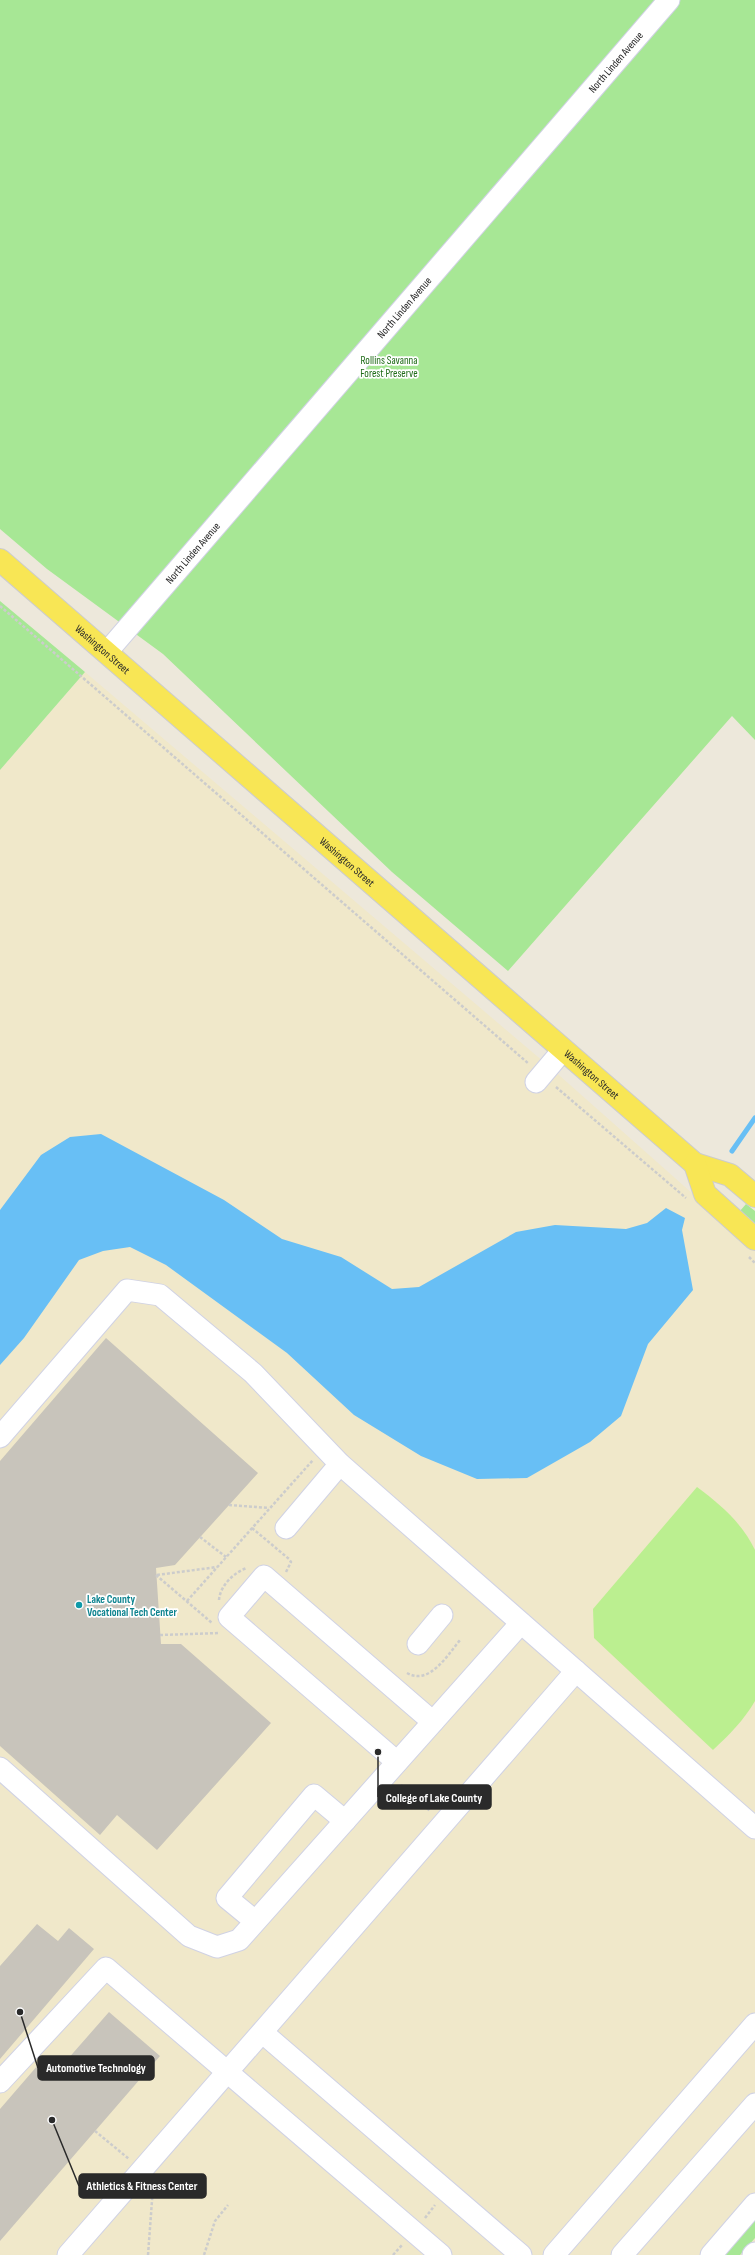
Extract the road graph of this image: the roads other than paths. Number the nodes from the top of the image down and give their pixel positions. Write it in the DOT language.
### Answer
graph roads {
  1 [pos="669,0"];
  2 [pos="0,560"];
  3 [pos="107,652"];
  4 [pos="563,1050"];
  5 [pos="539,1078"];
  6 [pos="695,1164"];
  7 [pos="755,1196"];
  8 [pos="755,1239"];
  9 [pos="0,1437"];
  10 [pos="340,1464"];
  11 [pos="286,1528"];
  12 [pos="442,1615"];
  13 [pos="521,1623"];
  14 [pos="418,1644"];
  15 [pos="576,1671"];
  16 [pos="433,1722"];
  17 [pos="397,1762"];
  18 [pos="0,1768"];
  19 [pos="345,1821"];
  20 [pos="755,1828"];
  21 [pos="255,1921"];
  22 [pos="755,2024"];
  23 [pos="263,2033"];
  24 [pos="228,2073"];
  25 [pos="0,2082"];
  26 [pos="755,2104"];
  27 [pos="755,2204"];
  28 [pos="755,2253"];
  29 [pos="68,2255"];
  30 [pos="441,2255"];
  31 [pos="521,2255"];
  32 [pos="554,2255"];
  33 [pos="622,2255"];
  34 [pos="710,2255"];
  35 [pos="753,2255"];
  1 -- 3 [label="street, North Linden Avenue"];
  2 -- 3 [label="main road, Washington Street"];
  3 -- 4 [label="main road, Washington Street"];
  4 -- 5 [label="street"];
  4 -- 6 [label="main road, Washington Street"];
  6 -- 7 [label="main road, Washington Street"];
  6 -- 8 [label="main road"];
  9 -- 10 [label="street"];
  10 -- 11 [label="street"];
  10 -- 13 [label="street"];
  12 -- 14 [label="street"];
  13 -- 15 [label="street"];
  13 -- 16 [label="street"];
  15 -- 20 [label="street"];
  15 -- 23 [label="street"];
  16 -- 17 [label="street"];
  16 -- 17 [label="street"];
  17 -- 19 [label="street"];
  18 -- 21 [label="street"];
  19 -- 21 [label="street"];
  19 -- 21 [label="street"];
  22 -- 32 [label="street"];
  23 -- 24 [label="street"];
  23 -- 31 [label="street"];
  24 -- 25 [label="street"];
  24 -- 29 [label="street"];
  24 -- 30 [label="street"];
  26 -- 33 [label="street"];
  27 -- 34 [label="street"];
  28 -- 35 [label="street"];
}
